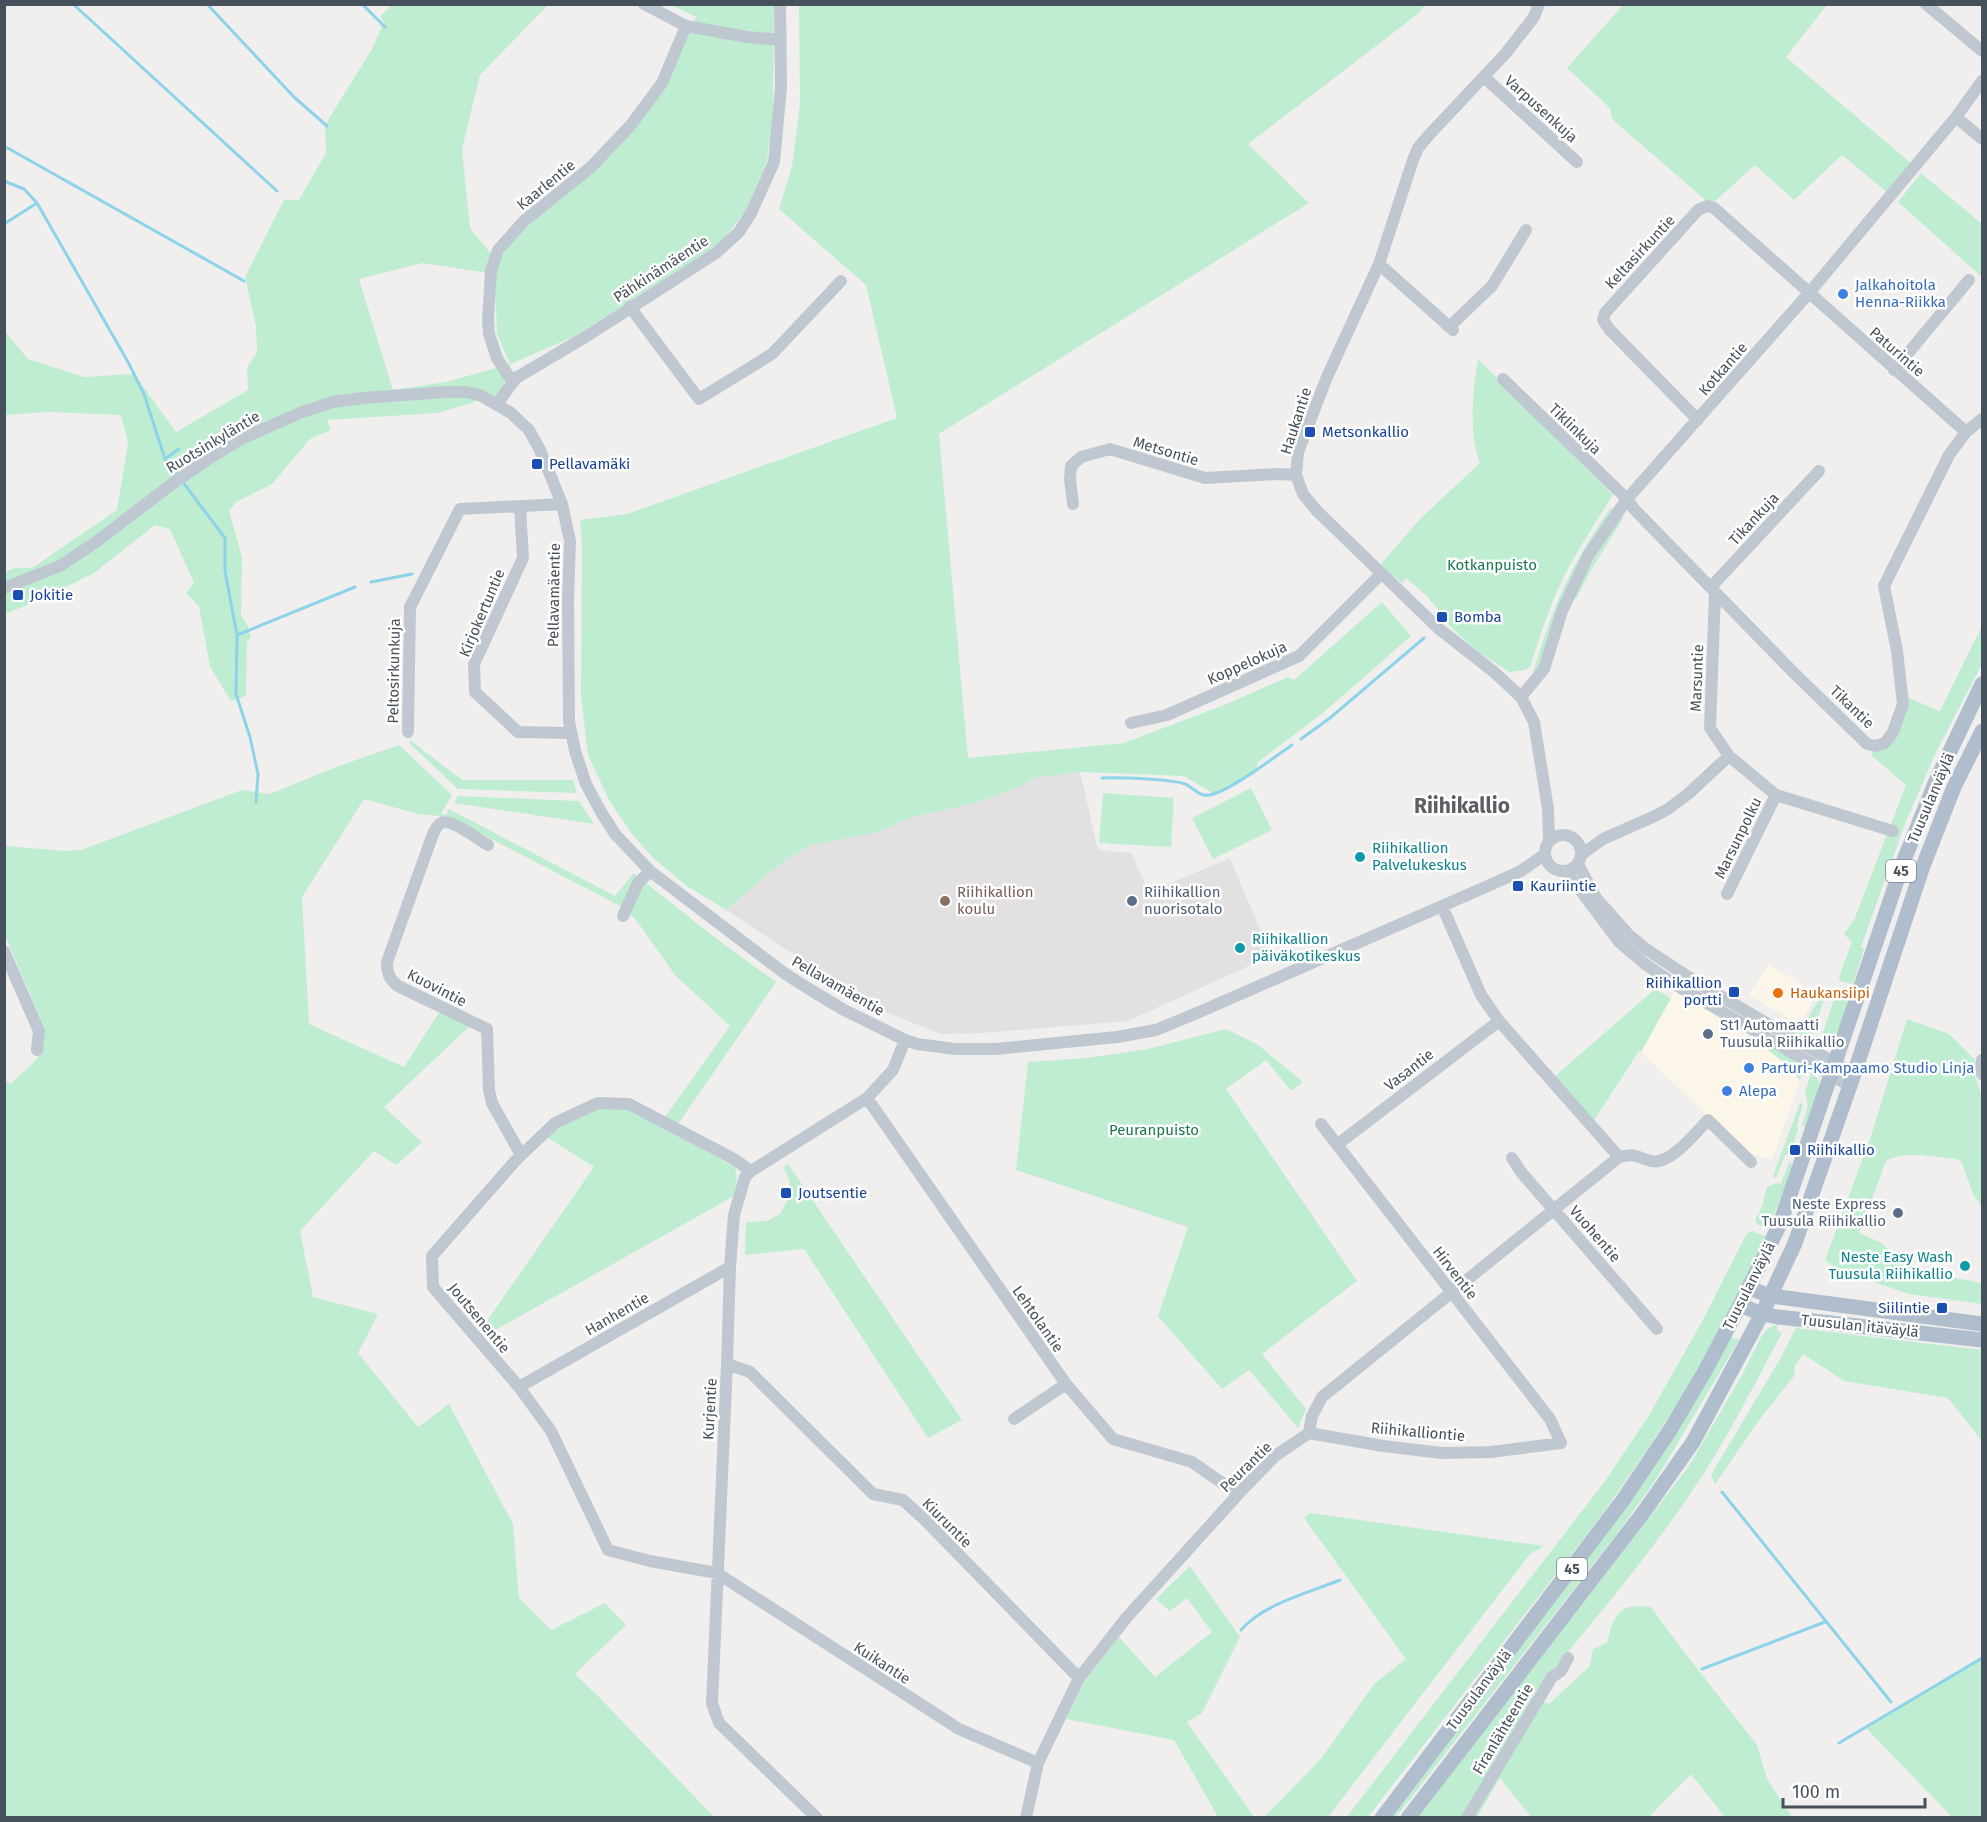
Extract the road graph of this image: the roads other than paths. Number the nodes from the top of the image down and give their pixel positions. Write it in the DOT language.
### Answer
graph roads {
  1 [pos="644,4"];
  2 [pos="780,4"];
  3 [pos="1539,4"];
  4 [pos="1926,4"];
  5 [pos="686,26"];
  6 [pos="781,39"];
  7 [pos="1983,51"];
  8 [pos="1484,77"];
  9 [pos="1983,81"];
  10 [pos="1956,117"];
  11 [pos="1983,139"];
  12 [pos="1577,162"];
  13 [pos="1526,230"];
  14 [pos="1379,264"];
  15 [pos="1969,280"];
  16 [pos="842,281"];
  17 [pos="1809,293"];
  18 [pos="630,307"];
  19 [pos="1894,370"];
  20 [pos="1503,379"];
  21 [pos="513,383"];
  22 [pos="497,404"];
  23 [pos="1983,419"];
  24 [pos="1698,420"];
  25 [pos="1966,432"];
  26 [pos="1819,471"];
  27 [pos="1296,475"];
  28 [pos="1626,499"];
  29 [pos="562,504"];
  30 [pos="1073,504"];
  31 [pos="520,506"];
  32 [pos="1382,574"];
  33 [pos="4,588"];
  34 [pos="1713,590"];
  35 [pos="1983,684"];
  36 [pos="1521,697"];
  37 [pos="1131,723"];
  38 [pos="1983,731"];
  39 [pos="408,732"];
  40 [pos="571,733"];
  41 [pos="1729,756"];
  42 [pos="1776,795"];
  43 [pos="1548,809"];
  44 [pos="1893,831"];
  45 [pos="1564,836"];
  46 [pos="1549,842"];
  47 [pos="488,845"];
  48 [pos="1578,854"];
  49 [pos="1547,860"];
  50 [pos="650,871"];
  51 [pos="1566,871"];
  52 [pos="1728,894"];
  53 [pos="1442,906"];
  54 [pos="623,916"];
  55 [pos="4,951"];
  56 [pos="1499,1021"];
  57 [pos="905,1040"];
  58 [pos="37,1050"];
  59 [pos="1983,1060"];
  60 [pos="1834,1070"];
  61 [pos="1983,1074"];
  62 [pos="1852,1080"];
  63 [pos="867,1098"];
  64 [pos="1321,1124"];
  65 [pos="1338,1144"];
  66 [pos="521,1155"];
  67 [pos="1619,1157"];
  68 [pos="1512,1158"];
  69 [pos="1750,1162"];
  70 [pos="751,1171"];
  71 [pos="1554,1211"];
  72 [pos="730,1267"];
  73 [pos="1748,1288"];
  74 [pos="1452,1293"];
  75 [pos="1771,1296"];
  76 [pos="1740,1305"];
  77 [pos="1762,1314"];
  78 [pos="1983,1324"];
  79 [pos="1657,1329"];
  80 [pos="1983,1340"];
  81 [pos="727,1364"];
  82 [pos="1066,1384"];
  83 [pos="519,1387"];
  84 [pos="1014,1419"];
  85 [pos="1309,1433"];
  86 [pos="1561,1443"];
  87 [pos="1238,1494"];
  88 [pos="717,1573"];
  89 [pos="1568,1658"];
  90 [pos="1079,1678"];
  91 [pos="1038,1763"];
  92 [pos="817,1818"];
  93 [pos="1026,1818"];
  94 [pos="1382,1818"];
  95 [pos="1408,1818"];
  96 [pos="1467,1818"];
  1 -- 5 [label="street"];
  2 -- 6 [label="street, Pähkinämäentie"];
  3 -- 8 [label="street, Haukantie"];
  4 -- 7 [label="street"];
  5 -- 6 [label="street"];
  5 -- 21 [label="street, Kaarlentie"];
  6 -- 18 [label="street, Pähkinämäentie"];
  8 -- 12 [label="street, Varpusenkuja"];
  8 -- 14 [label="street, Haukantie"];
  9 -- 10 [label="street, Kotkantie"];
  10 -- 11 [label="street"];
  10 -- 17 [label="street, Kotkantie"];
  13 -- 14 [label="street"];
  14 -- 27 [label="street, Haukantie"];
  15 -- 19 [label="street"];
  16 -- 18 [label="street"];
  17 -- 19 [label="street, Paturintie"];
  17 -- 24 [label="street, Kotkantie"];
  17 -- 24 [label="street, Keltasirkuntie"];
  18 -- 21 [label="street, Pähkinämäentie"];
  19 -- 25 [label="street, Paturintie"];
  20 -- 28 [label="street, Tiklinkuja"];
  21 -- 22 [label="street, Pähkinämäentie"];
  22 -- 29 [label="street, Pellavamäentie"];
  22 -- 33 [label="street, Ruotsinkyläntie"];
  23 -- 25 [label="street, Tikantie"];
  24 -- 28 [label="street, Kotkantie"];
  25 -- 34 [label="street, Tikantie"];
  26 -- 34 [label="street, Tikankuja"];
  27 -- 30 [label="street, Metsontie"];
  27 -- 32 [label="street, Haukantie"];
  28 -- 34 [label="street, Tikantie"];
  28 -- 36 [label="street, Kotkantie"];
  29 -- 31 [label="street, Peltosirkunkuja"];
  29 -- 40 [label="street, Pellavamäentie"];
  31 -- 39 [label="street, Peltosirkunkuja"];
  31 -- 40 [label="street, Kirjokertuntie"];
  32 -- 36 [label="street, Haukantie"];
  32 -- 37 [label="street, Koppelokuja"];
  34 -- 41 [label="street, Marsuntie"];
  35 -- 60 [label="main road, Tuusulanväylä / 45"];
  36 -- 43 [label="street, Haukantie"];
  38 -- 62 [label="main road, Tuusulanväylä / 45"];
  40 -- 50 [label="street, Pellavamäentie"];
  41 -- 42 [label="street, Marsuntie"];
  41 -- 48 [label="street"];
  42 -- 44 [label="street, Marsuntie"];
  42 -- 52 [label="street, Marsunpolku"];
  43 -- 45 [label="street, Haukantie"];
  43 -- 46 [label="street, Haukantie"];
  45 -- 46 [label="street"];
  45 -- 48 [label="street"];
  46 -- 49 [label="street"];
  47 -- 66 [label="street, Kuovintie"];
  48 -- 51 [label="street"];
  48 -- 60 [label="street"];
  49 -- 51 [label="street"];
  49 -- 53 [label="street, Pellavamäentie"];
  50 -- 54 [label="street"];
  50 -- 57 [label="street, Pellavamäentie"];
  51 -- 60 [label="street"];
  53 -- 56 [label="street"];
  53 -- 57 [label="street, Pellavamäentie"];
  55 -- 58 [label="street"];
  56 -- 65 [label="street, Vasantie"];
  56 -- 67 [label="street"];
  57 -- 63 [label="street"];
  59 -- 61 [label="street"];
  60 -- 62 [label="street"];
  60 -- 73 [label="main road, Tuusulanväylä / 45"];
  62 -- 75 [label="main road, Tuusulanväylä / 45"];
  63 -- 70 [label="street"];
  63 -- 82 [label="street, Lehtolantie"];
  64 -- 65 [label="street, Hirventie"];
  65 -- 74 [label="street, Hirventie"];
  66 -- 70 [label="street, Joutsenentie"];
  66 -- 83 [label="street, Joutsenentie"];
  67 -- 69 [label="street"];
  67 -- 71 [label="street"];
  68 -- 71 [label="street, Vuohentie"];
  70 -- 72 [label="street, Kurjentie"];
  71 -- 74 [label="street"];
  71 -- 79 [label="street, Vuohentie"];
  72 -- 81 [label="street, Kurjentie"];
  72 -- 83 [label="street, Hanhentie"];
  73 -- 75 [label="main road, Tuusulan itäväylä"];
  73 -- 76 [label="main road, Tuusulanväylä / 45"];
  74 -- 85 [label="street"];
  74 -- 86 [label="street, Hirventie"];
  75 -- 77 [label="main road, Tuusulanväylä / 45"];
  75 -- 78 [label="main road, Tuusulan itäväylä"];
  76 -- 77 [label="main road, Tuusulan itäväylä"];
  76 -- 94 [label="main road, Tuusulanväylä / 45"];
  77 -- 80 [label="main road, Tuusulan itäväylä"];
  77 -- 95 [label="main road, Tuusulanväylä / 45"];
  81 -- 88 [label="street, Kurjentie"];
  81 -- 90 [label="street, Kiuruntie"];
  82 -- 84 [label="street"];
  82 -- 87 [label="street, Lehtolantie"];
  83 -- 88 [label="street, Joutsenentie"];
  85 -- 86 [label="street, Riihikalliontie"];
  85 -- 87 [label="street, Peurantie"];
  87 -- 90 [label="street, Peurantie"];
  88 -- 91 [label="street, Kuikantie"];
  88 -- 92 [label="street, Kurjentie"];
  89 -- 96 [label="street, Firanlähteentie"];
  90 -- 91 [label="street, Peurantie"];
  91 -- 93 [label="street, Peurantie"];
}
